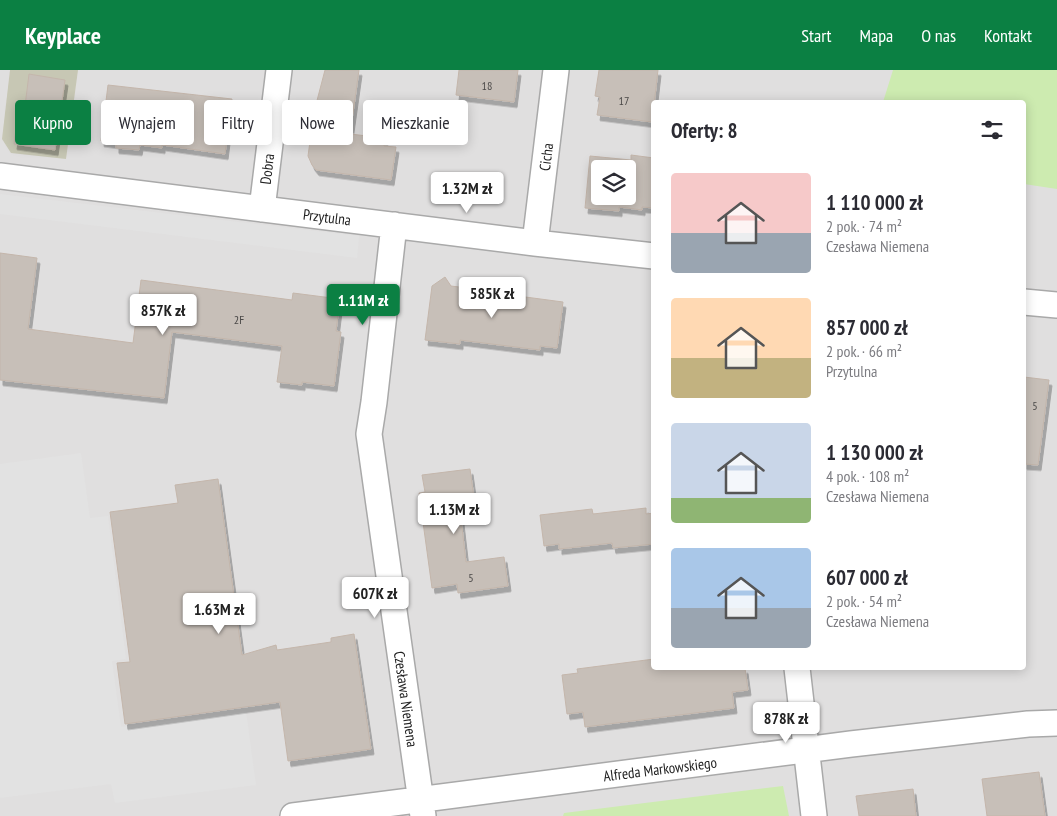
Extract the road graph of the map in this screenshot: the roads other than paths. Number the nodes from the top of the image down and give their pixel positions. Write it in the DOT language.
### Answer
graph roads {
  1 [pos="279,70"];
  2 [pos="556,70"];
  3 [pos="0,176"];
  4 [pos="262,209"];
  5 [pos="394,225"];
  6 [pos="535,244"];
  7 [pos="651,256"];
  8 [pos="1026,302"];
  9 [pos="1057,305"];
  10 [pos="798,670"];
  11 [pos="1057,723"];
  12 [pos="807,750"];
  13 [pos="422,808"];
  14 [pos="293,816"];
  15 [pos="814,816"];
  1 -- 4 [label="street, Dobra"];
  2 -- 6 [label="street, Cicha"];
  3 -- 4 [label="street, Przytulna"];
  4 -- 5 [label="street, Przytulna"];
  5 -- 6 [label="street, Przytulna"];
  5 -- 13 [label="street, Czesława Niemena"];
  6 -- 7 [label="street, Przytulna"];
  8 -- 9 [label="street"];
  10 -- 12 [label="street"];
  11 -- 12 [label="street, Alfreda Markowskiego"];
  12 -- 13 [label="street, Alfreda Markowskiego"];
  12 -- 15 [label="street"];
  13 -- 14 [label="street, Alfreda Markowskiego"];
}
